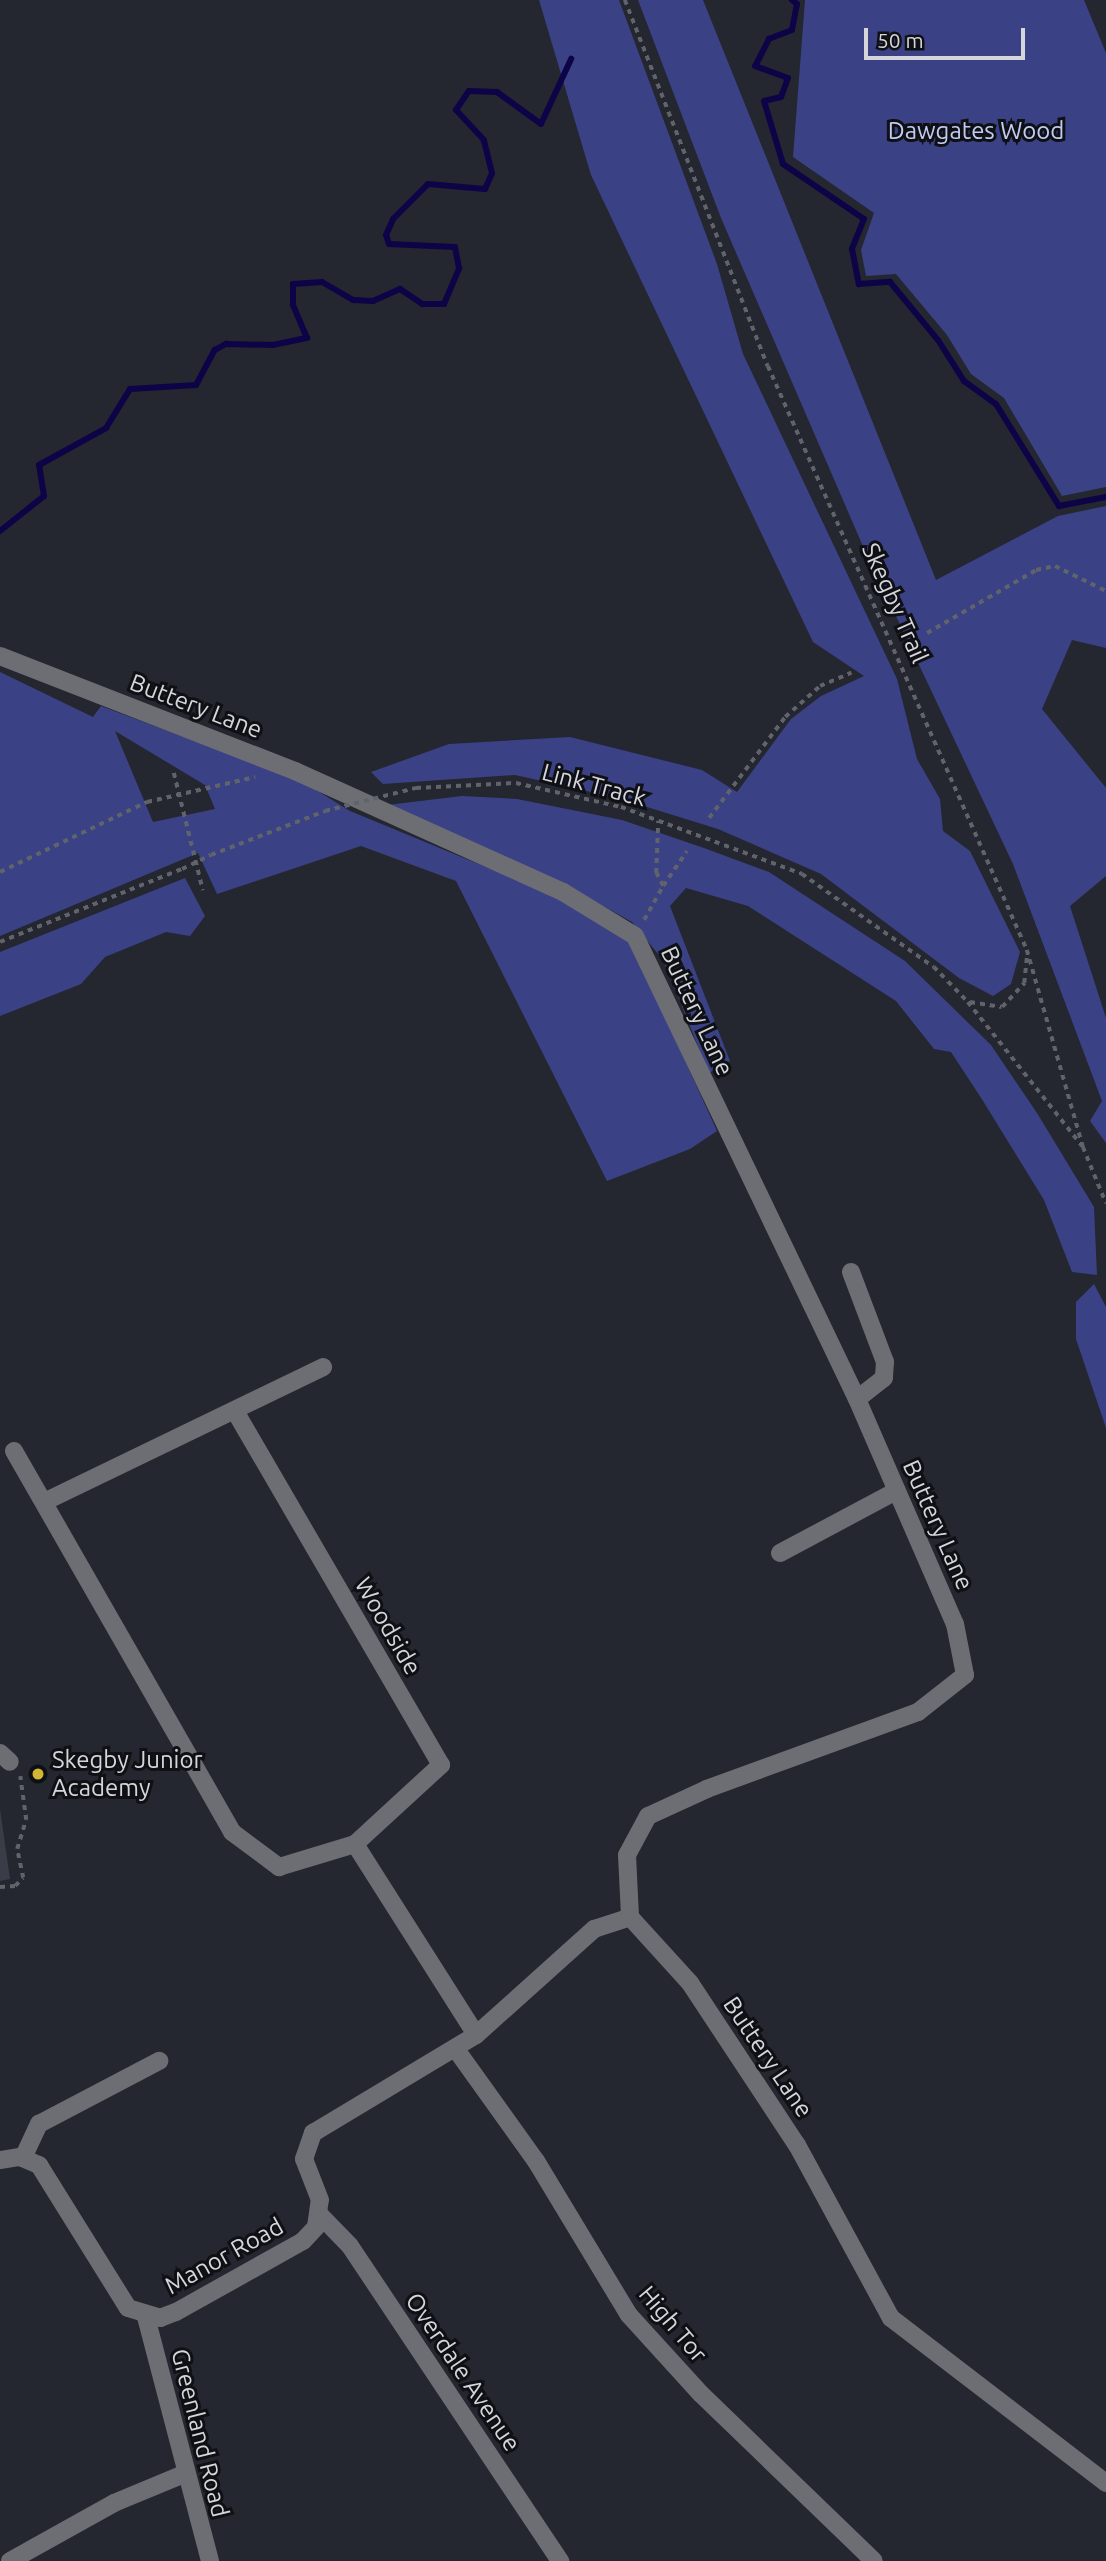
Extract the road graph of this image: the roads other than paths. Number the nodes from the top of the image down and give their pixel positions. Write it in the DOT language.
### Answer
graph roads {
  1 [pos="0,656"];
  2 [pos="851,1272"];
  3 [pos="323,1367"];
  4 [pos="857,1399"];
  5 [pos="235,1411"];
  6 [pos="14,1451"];
  7 [pos="896,1491"];
  8 [pos="44,1502"];
  9 [pos="780,1553"];
  10 [pos="355,1843"];
  11 [pos="630,1917"];
  12 [pos="476,2035"];
  13 [pos="455,2048"];
  14 [pos="159,2061"];
  15 [pos="23,2158"];
  16 [pos="0,2160"];
  17 [pos="320,2216"];
  18 [pos="146,2317"];
  19 [pos="184,2473"];
  20 [pos="1106,2483"];
  21 [pos="10,2561"];
  22 [pos="210,2561"];
  23 [pos="560,2561"];
  24 [pos="874,2561"];
  1 -- 4 [label="street, Buttery Lane"];
  2 -- 4 [label="street"];
  3 -- 5 [label="street"];
  4 -- 7 [label="street, Buttery Lane"];
  5 -- 8 [label="street"];
  5 -- 10 [label="street, Woodside"];
  6 -- 8 [label="street, Woodside"];
  7 -- 9 [label="street"];
  7 -- 11 [label="street, Buttery Lane"];
  8 -- 10 [label="street, Woodside"];
  10 -- 12 [label="street"];
  11 -- 12 [label="street"];
  11 -- 20 [label="street, Buttery Lane"];
  12 -- 13 [label="street"];
  13 -- 17 [label="street"];
  13 -- 24 [label="street, High Tor"];
  14 -- 15 [label="street"];
  15 -- 16 [label="street"];
  15 -- 18 [label="street, Manor Road"];
  17 -- 18 [label="street, Manor Road"];
  17 -- 23 [label="street, Overdale Avenue"];
  18 -- 19 [label="street, Greenland Road"];
  19 -- 21 [label="street"];
  19 -- 22 [label="street, Greenland Road"];
}
